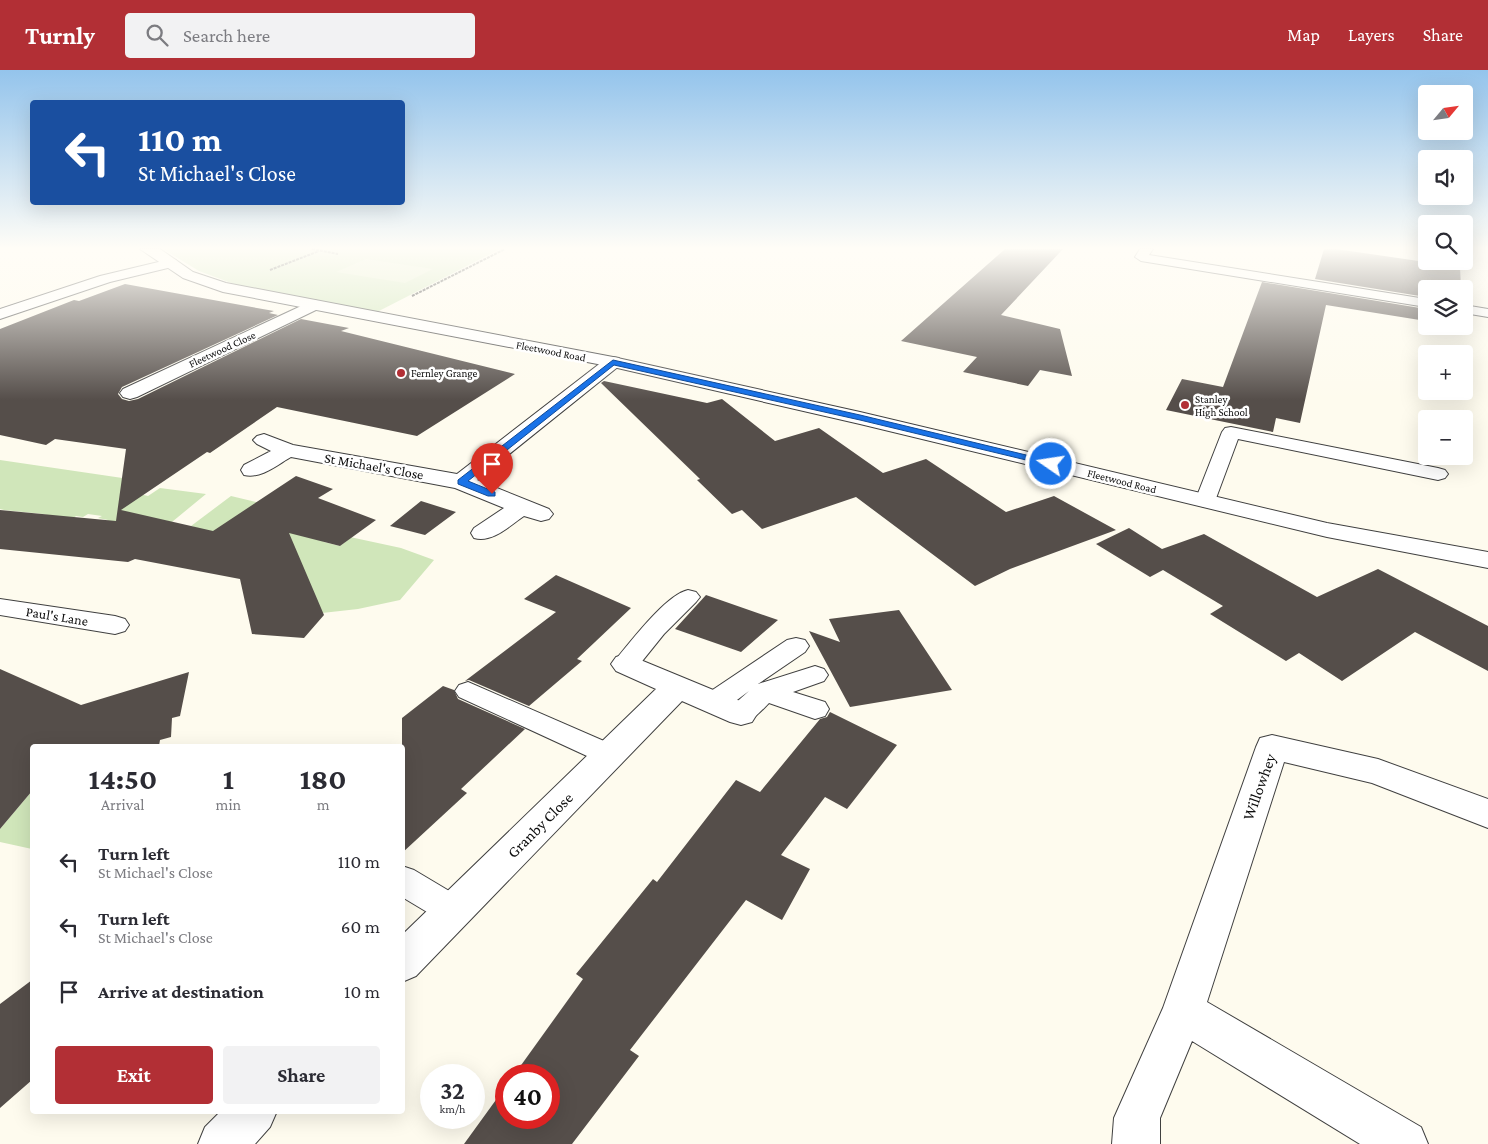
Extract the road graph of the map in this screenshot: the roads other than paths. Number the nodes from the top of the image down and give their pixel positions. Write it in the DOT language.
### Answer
graph roads {
  1 [pos="44,299"];
  2 [pos="284,299"];
  3 [pos="1402,299"];
  4 [pos="1418,302"];
  5 [pos="314,305"];
  6 [pos="1473,310"];
  7 [pos="1488,313"];
  8 [pos="0,314"];
  9 [pos="613,362"];
  10 [pos="130,392"];
  11 [pos="264,440"];
  12 [pos="288,450"];
  13 [pos="252,470"];
  14 [pos="1438,474"];
  15 [pos="461,482"];
  16 [pos="1204,501"];
  17 [pos="483,533"];
  18 [pos="1488,560"];
  19 [pos="688,597"];
  20 [pos="0,607"];
  21 [pos="115,625"];
  22 [pos="796,646"];
  23 [pos="626,664"];
  24 [pos="815,675"];
  25 [pos="677,687"];
  26 [pos="468,690"];
  27 [pos="764,692"];
  28 [pos="714,702"];
  29 [pos="814,708"];
  30 [pos="741,714"];
  31 [pos="610,755"];
  32 [pos="1488,814"];
  33 [pos="405,882"];
  34 [pos="454,911"];
  35 [pos="405,959"];
  36 [pos="1183,1011"];
  37 [pos="251,1114"];
  38 [pos="222,1144"];
  39 [pos="1136,1144"];
  40 [pos="1404,1144"];
  1 -- 8 [label="street"];
  2 -- 5 [label="street, Fleetwood Road"];
  3 -- 4 [label="lane"];
  5 -- 9 [label="street, Fleetwood Road"];
  5 -- 10 [label="street, Fleetwood Close"];
  6 -- 7 [label="lane"];
  9 -- 15 [label="street"];
  9 -- 16 [label="street, Fleetwood Road"];
  11 -- 12 [label="street, St Michael's Close"];
  12 -- 13 [label="street"];
  12 -- 15 [label="street, St Michael's Close"];
  14 -- 16 [label="lane"];
  15 -- 17 [label="street, St Michael's Close"];
  16 -- 18 [label="street, Fleetwood Road"];
  19 -- 23 [label="lane"];
  20 -- 21 [label="street, Paul's Lane"];
  22 -- 28 [label="lane"];
  23 -- 25 [label="street"];
  24 -- 27 [label="lane"];
  25 -- 28 [label="street"];
  25 -- 31 [label="street, Granby Close"];
  26 -- 31 [label="lane"];
  27 -- 29 [label="lane"];
  27 -- 30 [label="lane"];
  28 -- 30 [label="street"];
  31 -- 34 [label="street, Granby Close"];
  32 -- 36 [label="street, Willowhey"];
  33 -- 34 [label="lane"];
  34 -- 35 [label="street, Granby Close"];
  36 -- 39 [label="street, Willowhey"];
  36 -- 40 [label="street"];
  37 -- 38 [label="street"];
}
